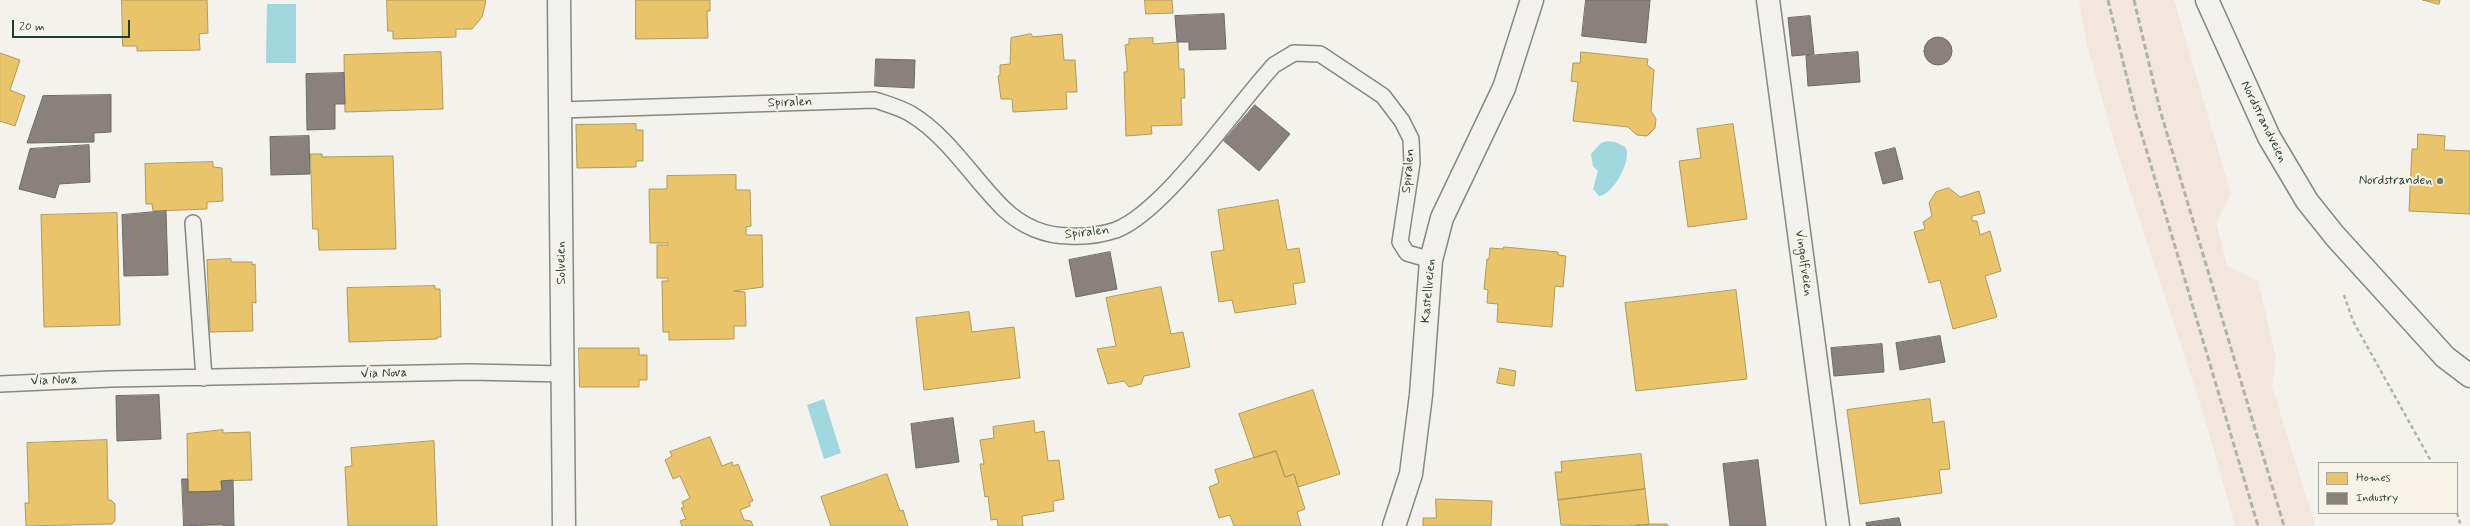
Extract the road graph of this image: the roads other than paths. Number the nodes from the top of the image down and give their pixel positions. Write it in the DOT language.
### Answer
graph roads {
  1 [pos="559,0"];
  2 [pos="1532,0"];
  3 [pos="1768,0"];
  4 [pos="2207,0"];
  5 [pos="560,110"];
  6 [pos="193,223"];
  7 [pos="1431,260"];
  8 [pos="564,374"];
  9 [pos="2470,376"];
  10 [pos="204,378"];
  11 [pos="0,384"];
  12 [pos="564,526"];
  13 [pos="1394,526"];
  14 [pos="1838,526"];
  1 -- 5 [label="street, Solveien"];
  2 -- 7 [label="street, Kastellveien"];
  3 -- 14 [label="street, Vingolfveien"];
  4 -- 9 [label="street, Nordstrandveien"];
  5 -- 7 [label="lane, Spiralen"];
  5 -- 8 [label="street, Solveien"];
  6 -- 10 [label="lane"];
  7 -- 13 [label="street, Kastellveien"];
  8 -- 10 [label="lane, Via Nova"];
  8 -- 12 [label="street, Solveien"];
  10 -- 11 [label="lane, Via Nova"];
}
